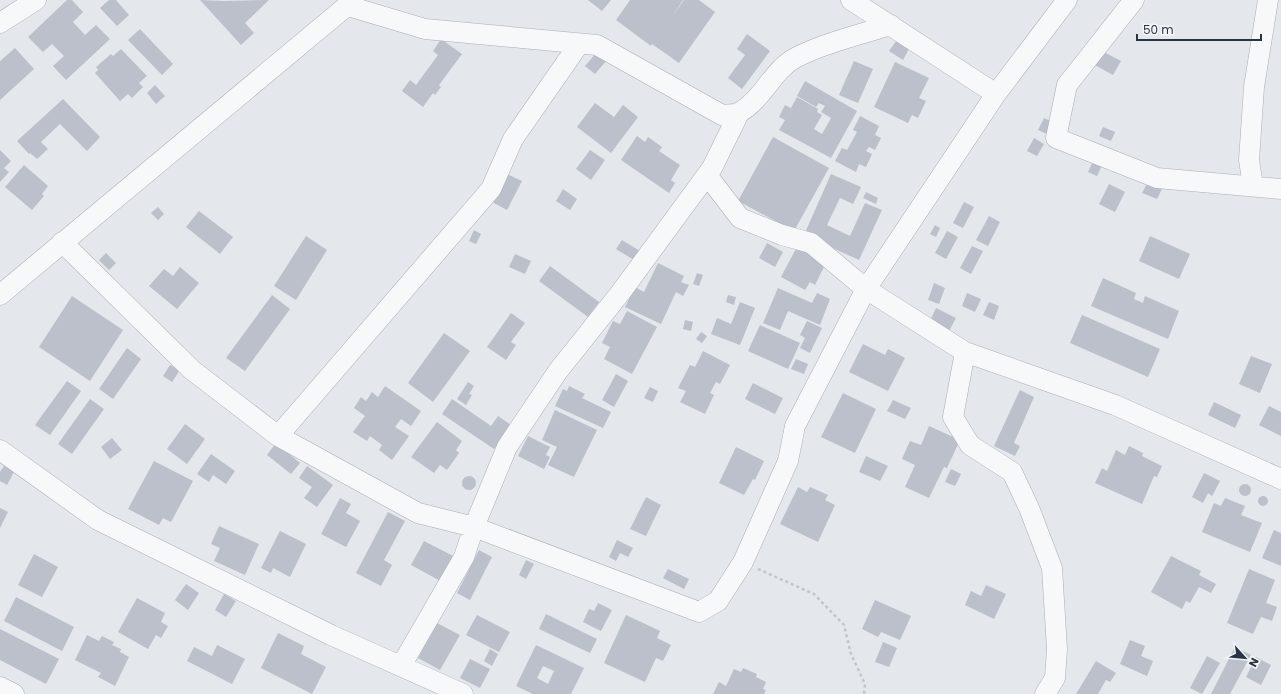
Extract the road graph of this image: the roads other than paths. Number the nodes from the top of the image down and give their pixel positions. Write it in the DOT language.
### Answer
graph roads {
  1 [pos="36,0"];
  2 [pos="851,0"];
  3 [pos="1067,0"];
  4 [pos="1134,0"];
  5 [pos="1268,0"];
  6 [pos="351,3"];
  7 [pos="0,24"];
  8 [pos="891,25"];
  9 [pos="579,44"];
  10 [pos="996,94"];
  11 [pos="739,113"];
  12 [pos="707,175"];
  13 [pos="1253,186"];
  14 [pos="1281,189"];
  15 [pos="62,242"];
  16 [pos="866,289"];
  17 [pos="0,295"];
  18 [pos="965,352"];
  19 [pos="278,436"];
  20 [pos="0,450"];
  21 [pos="1281,479"];
  22 [pos="474,527"];
  23 [pos="401,666"];
  24 [pos="0,687"];
  25 [pos="14,694"];
  26 [pos="463,694"];
  27 [pos="1045,694"];
  1 -- 7 [label="street"];
  2 -- 8 [label="street"];
  3 -- 10 [label="street"];
  4 -- 13 [label="street"];
  5 -- 13 [label="street"];
  6 -- 9 [label="street"];
  6 -- 15 [label="street"];
  8 -- 10 [label="street"];
  8 -- 11 [label="street"];
  9 -- 11 [label="street"];
  9 -- 19 [label="street"];
  10 -- 16 [label="street"];
  11 -- 12 [label="street"];
  12 -- 16 [label="street"];
  12 -- 22 [label="street"];
  13 -- 14 [label="street"];
  15 -- 17 [label="street"];
  15 -- 19 [label="street"];
  16 -- 18 [label="street"];
  16 -- 22 [label="street"];
  18 -- 21 [label="street"];
  18 -- 27 [label="street"];
  19 -- 22 [label="street"];
  20 -- 23 [label="street"];
  22 -- 23 [label="street"];
  23 -- 26 [label="street"];
  24 -- 25 [label="street"];
}
